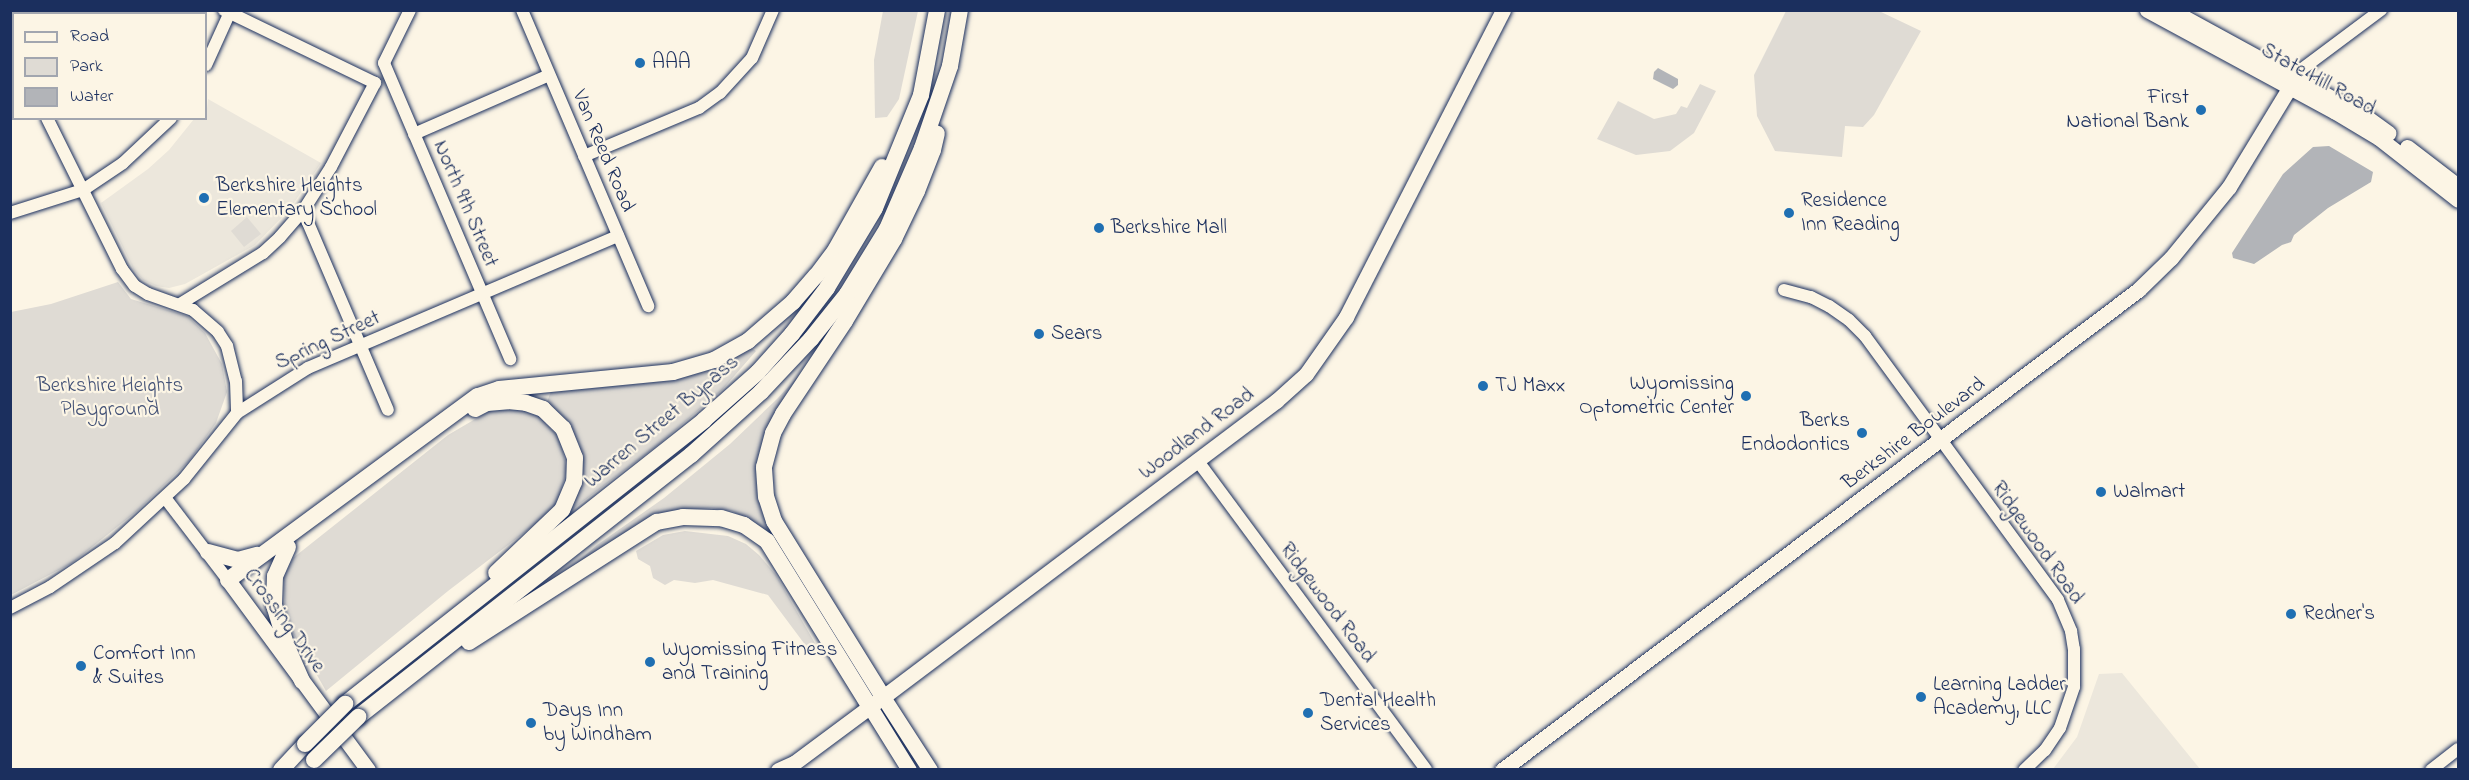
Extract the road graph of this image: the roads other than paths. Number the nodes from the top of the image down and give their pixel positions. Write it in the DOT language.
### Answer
graph roads {
  1 [pos="410,10"];
  2 [pos="522,10"];
  3 [pos="773,10"];
  4 [pos="938,10"];
  5 [pos="960,10"];
  6 [pos="1503,10"];
  7 [pos="2147,10"];
  8 [pos="2381,10"];
  9 [pos="228,12"];
  10 [pos="2168,13"];
  11 [pos="207,63"];
  12 [pos="950,66"];
  13 [pos="549,75"];
  14 [pos="2293,82"];
  15 [pos="921,95"];
  16 [pos="48,120"];
  17 [pos="169,120"];
  18 [pos="414,134"];
  19 [pos="584,156"];
  20 [pos="2458,186"];
  21 [pos="83,190"];
  22 [pos="2458,200"];
  23 [pos="303,211"];
  24 [pos="10,213"];
  25 [pos="618,236"];
  26 [pos="1784,290"];
  27 [pos="482,294"];
  28 [pos="180,304"];
  29 [pos="648,306"];
  30 [pos="361,345"];
  31 [pos="510,359"];
  32 [pos="388,411"];
  33 [pos="237,414"];
  34 [pos="1941,440"];
  35 [pos="1197,460"];
  36 [pos="166,499"];
  37 [pos="281,547"];
  38 [pos="208,552"];
  39 [pos="231,584"];
  40 [pos="10,608"];
  41 [pos="302,681"];
  42 [pos="351,699"];
  43 [pos="378,702"];
  44 [pos="876,702"];
  45 [pos="2458,749"];
  46 [pos="309,765"];
  47 [pos="281,770"];
  48 [pos="368,770"];
  49 [pos="778,770"];
  50 [pos="909,770"];
  51 [pos="930,770"];
  52 [pos="1426,770"];
  53 [pos="1502,770"];
  54 [pos="2024,770"];
  55 [pos="2431,770"];
  1 -- 18 [label="street, North 9th Street"];
  2 -- 13 [label="street, Van Reed Road"];
  3 -- 19 [label="street"];
  4 -- 15 [label="highway, Warren Street Bypass"];
  5 -- 12 [label="highway, Warren Street Bypass"];
  6 -- 35 [label="main road, Woodland Road"];
  7 -- 10 [label="main road, State Hill Road"];
  8 -- 14 [label="street"];
  9 -- 11 [label="street"];
  9 -- 23 [label="street"];
  10 -- 14 [label="main road, State Hill Road"];
  12 -- 43 [label="highway, Warren Street Bypass"];
  12 -- 44 [label="highway"];
  13 -- 18 [label="street"];
  13 -- 19 [label="street, Van Reed Road"];
  14 -- 20 [label="main road, State Hill Road"];
  14 -- 22 [label="main road, State Hill Road"];
  14 -- 34 [label="main road, Berkshire Boulevard"];
  15 -- 37 [label="highway"];
  15 -- 42 [label="highway, Warren Street Bypass"];
  16 -- 21 [label="street"];
  17 -- 21 [label="street"];
  18 -- 27 [label="street, North 9th Street"];
  19 -- 25 [label="street, Van Reed Road"];
  21 -- 24 [label="street"];
  21 -- 28 [label="street"];
  23 -- 28 [label="street"];
  23 -- 30 [label="street"];
  25 -- 27 [label="street, Spring Street"];
  25 -- 29 [label="street, Van Reed Road"];
  26 -- 34 [label="street, Ridgewood Road"];
  27 -- 30 [label="street, Spring Street"];
  27 -- 31 [label="street, North 9th Street"];
  28 -- 33 [label="street"];
  30 -- 32 [label="street"];
  30 -- 33 [label="street, Spring Street"];
  33 -- 36 [label="street, Spring Street"];
  34 -- 53 [label="main road, Berkshire Boulevard"];
  34 -- 54 [label="street, Ridgewood Road"];
  35 -- 44 [label="main road, Woodland Road"];
  35 -- 52 [label="street, Ridgewood Road"];
  36 -- 38 [label="street, Crossing Drive"];
  36 -- 40 [label="street, Spring Street"];
  37 -- 38 [label="highway"];
  37 -- 39 [label="highway"];
  37 -- 41 [label="highway"];
  37 -- 42 [label="highway"];
  38 -- 39 [label="street, Crossing Drive"];
  39 -- 41 [label="main road, Crossing Drive"];
  41 -- 48 [label="main road, Crossing Drive"];
  42 -- 47 [label="highway, Warren Street Bypass, bridge"];
  43 -- 44 [label="highway"];
  43 -- 46 [label="highway, Warren Street Bypass, bridge"];
  44 -- 49 [label="main road, Woodland Road"];
  44 -- 50 [label="main road"];
  44 -- 51 [label="main road"];
  45 -- 55 [label="street"];
}
